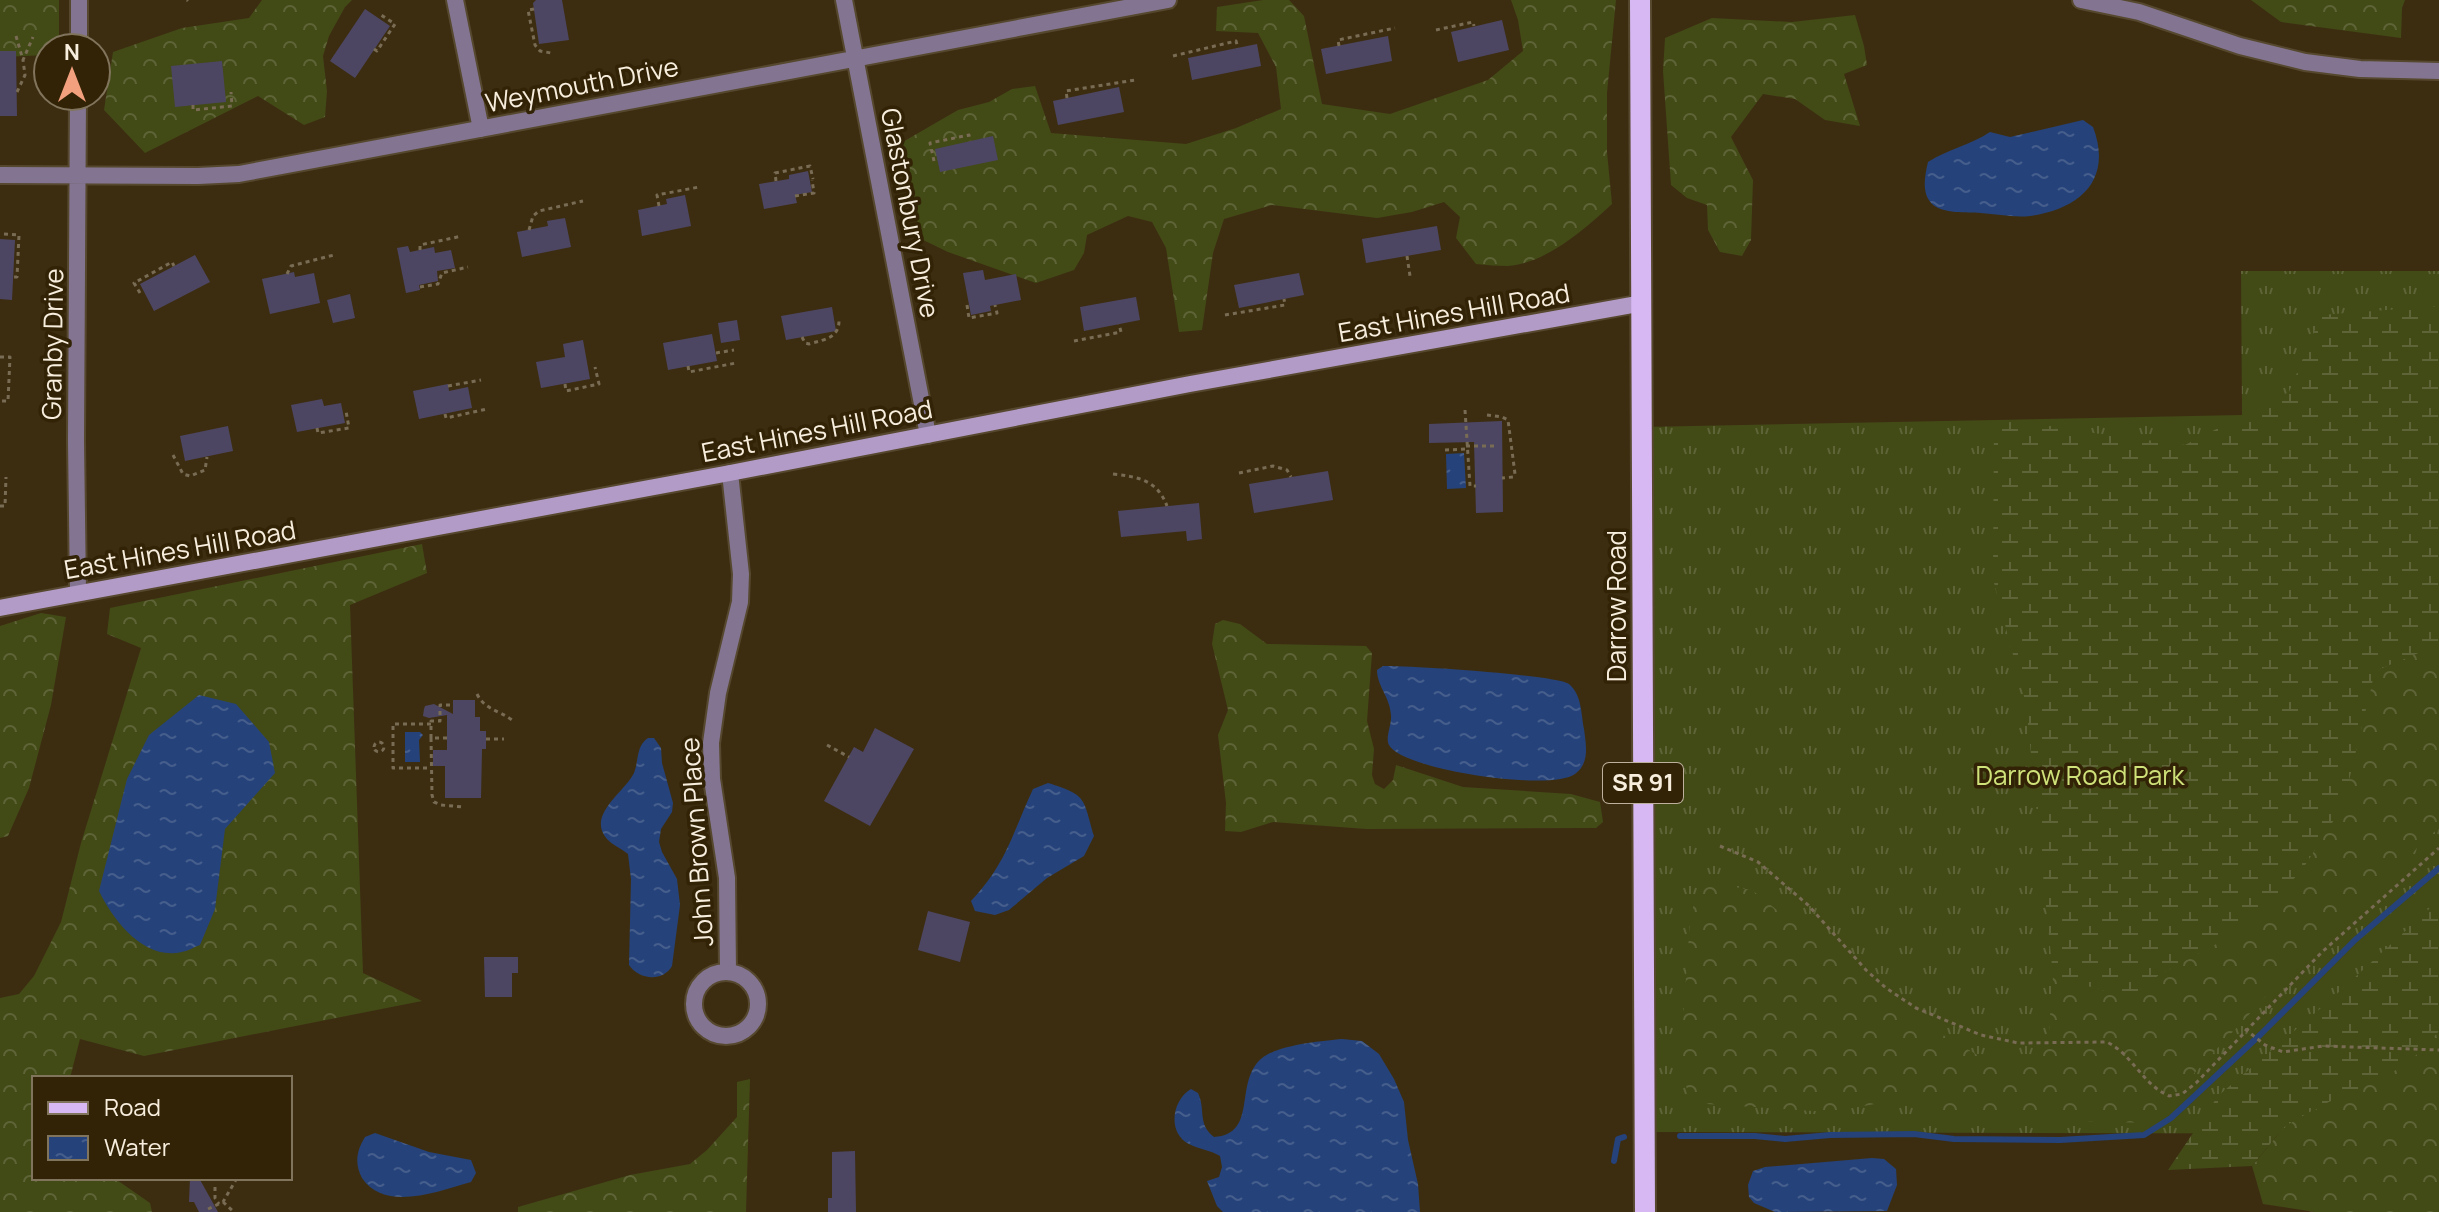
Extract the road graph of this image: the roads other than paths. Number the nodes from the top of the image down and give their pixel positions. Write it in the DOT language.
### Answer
graph roads {
  1 [pos="79,0"];
  2 [pos="455,0"];
  3 [pos="844,0"];
  4 [pos="1168,0"];
  5 [pos="1640,0"];
  6 [pos="2081,0"];
  7 [pos="79,32"];
  8 [pos="855,57"];
  9 [pos="2439,71"];
  10 [pos="78,112"];
  11 [pos="481,129"];
  12 [pos="0,175"];
  13 [pos="79,176"];
  14 [pos="1643,303"];
  15 [pos="928,435"];
  16 [pos="730,473"];
  17 [pos="78,592"];
  18 [pos="0,608"];
  19 [pos="728,972"];
  20 [pos="1645,1212"];
  1 -- 7 [label="street"];
  2 -- 11 [label="street"];
  3 -- 8 [label="street, Glastonbury Drive"];
  4 -- 8 [label="street, Weymouth Drive"];
  5 -- 14 [label="main road, Darrow Road / SR 91"];
  6 -- 9 [label="street"];
  8 -- 11 [label="street, Weymouth Drive"];
  8 -- 15 [label="street, Glastonbury Drive"];
  10 -- 13 [label="street, Granby Drive"];
  11 -- 13 [label="street, Weymouth Drive"];
  12 -- 13 [label="street, Weymouth Drive"];
  13 -- 17 [label="street, Granby Drive"];
  14 -- 15 [label="street, East Hines Hill Road"];
  14 -- 20 [label="main road, Darrow Road / SR 91"];
  15 -- 16 [label="street, East Hines Hill Road"];
  16 -- 17 [label="street, East Hines Hill Road"];
  16 -- 19 [label="street, John Brown Place"];
  17 -- 18 [label="street, East Hines Hill Road"];
}
